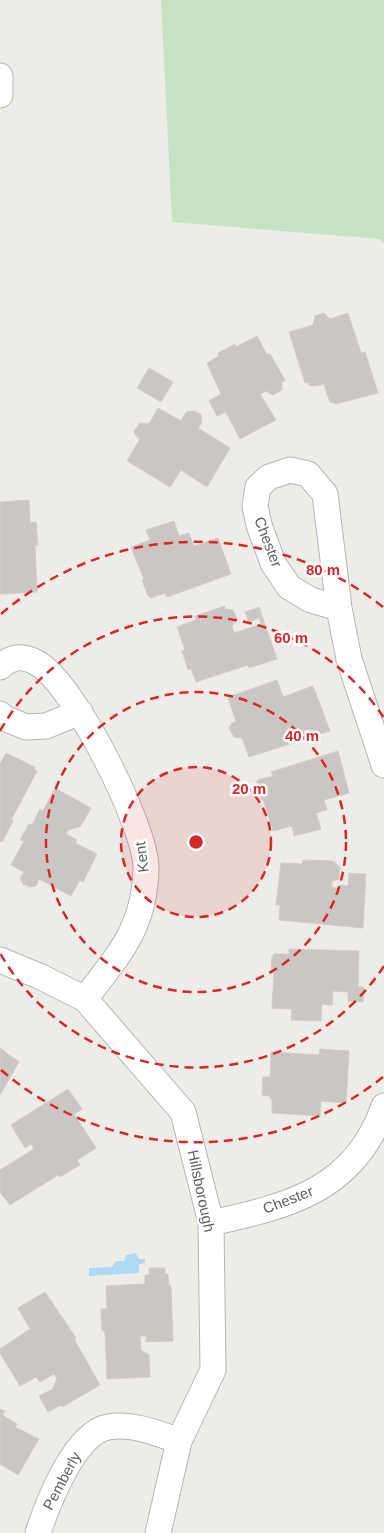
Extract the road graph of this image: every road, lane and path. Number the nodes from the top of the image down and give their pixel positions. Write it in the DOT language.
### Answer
graph roads {
  1 [pos="0,76"];
  2 [pos="0,95"];
  3 [pos="339,608"];
  4 [pos="0,667"];
  5 [pos="80,712"];
  6 [pos="0,714"];
  7 [pos="384,765"];
  8 [pos="0,960"];
  9 [pos="84,999"];
  10 [pos="384,1106"];
  11 [pos="211,1223"];
  12 [pos="179,1441"];
  13 [pos="38,1533"];
  14 [pos="158,1533"];
  1 -- 2 [label="street"];
  3 -- 3 [label="street, Chester"];
  3 -- 7 [label="street, Chester"];
  4 -- 5 [label="street, Kent"];
  5 -- 6 [label="street"];
  5 -- 9 [label="street, Kent"];
  8 -- 9 [label="street, Hillsborough"];
  9 -- 11 [label="street, Hillsborough"];
  10 -- 11 [label="street, Chester"];
  11 -- 12 [label="street, Hillsborough"];
  12 -- 13 [label="street, Pemberly"];
  12 -- 14 [label="street, Hillsborough"];
}
